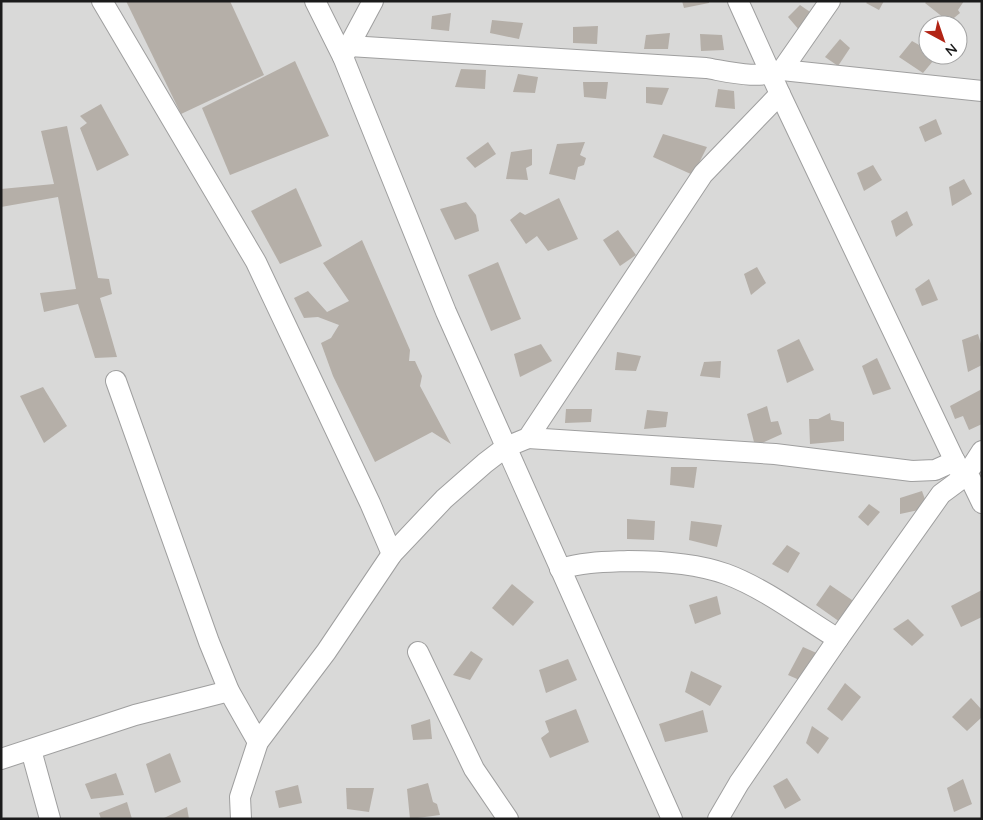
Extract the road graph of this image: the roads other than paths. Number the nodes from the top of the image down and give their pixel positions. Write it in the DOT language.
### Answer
graph roads {
  1 [pos="102,1"];
  2 [pos="315,1"];
  3 [pos="373,1"];
  4 [pos="738,1"];
  5 [pos="830,1"];
  6 [pos="346,51"];
  7 [pos="777,72"];
  8 [pos="982,90"];
  9 [pos="780,94"];
  10 [pos="116,381"];
  11 [pos="528,438"];
  12 [pos="506,447"];
  13 [pos="970,465"];
  14 [pos="982,503"];
  15 [pos="392,554"];
  16 [pos="560,569"];
  17 [pos="838,638"];
  18 [pos="418,652"];
  19 [pos="229,691"];
  20 [pos="258,742"];
  21 [pos="31,750"];
  22 [pos="1,760"];
  23 [pos="50,819"];
  24 [pos="240,819"];
  25 [pos="508,819"];
  26 [pos="672,819"];
  27 [pos="718,819"];
  1 -- 15 [label="street"];
  2 -- 6 [label="street"];
  3 -- 6 [label="street"];
  4 -- 7 [label="street"];
  5 -- 7 [label="street"];
  6 -- 7 [label="street"];
  6 -- 12 [label="street"];
  7 -- 8 [label="street"];
  7 -- 9 [label="street"];
  9 -- 11 [label="street"];
  9 -- 13 [label="street"];
  10 -- 19 [label="street"];
  11 -- 12 [label="street"];
  11 -- 13 [label="street"];
  12 -- 15 [label="street"];
  12 -- 16 [label="street"];
  13 -- 14 [label="street"];
  13 -- 17 [label="street"];
  15 -- 20 [label="street"];
  16 -- 17 [label="street"];
  16 -- 26 [label="street"];
  17 -- 27 [label="street"];
  18 -- 25 [label="street"];
  19 -- 20 [label="street"];
  19 -- 21 [label="street"];
  20 -- 24 [label="street"];
  21 -- 22 [label="street"];
  21 -- 23 [label="street"];
}
